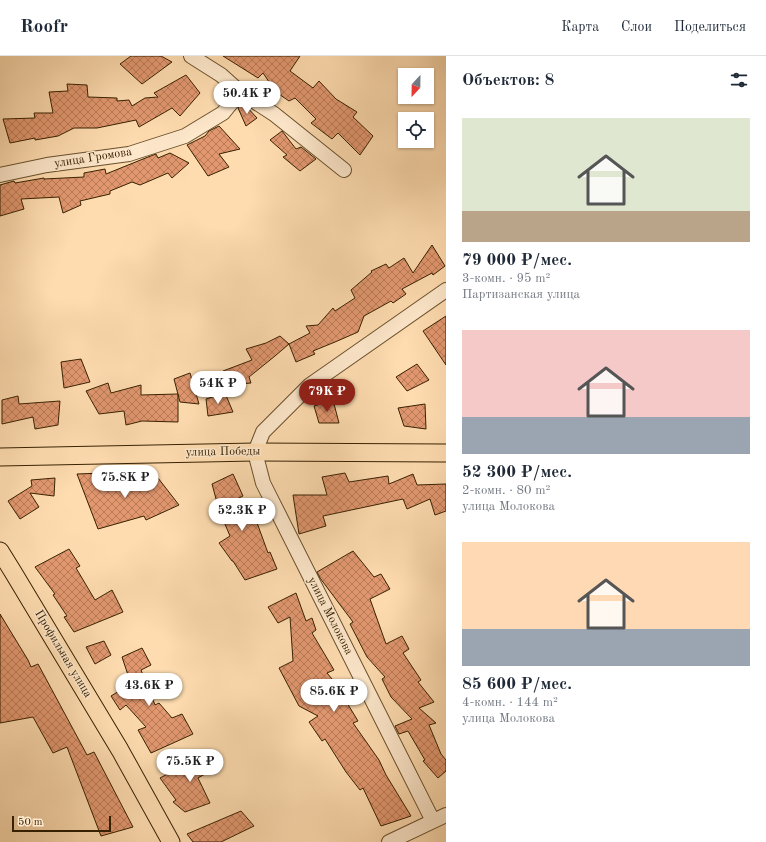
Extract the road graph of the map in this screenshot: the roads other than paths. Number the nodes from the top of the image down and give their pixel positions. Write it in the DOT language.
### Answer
graph roads {
  1 [pos="191,56"];
  2 [pos="240,92"];
  3 [pos="344,170"];
  4 [pos="0,175"];
  5 [pos="446,290"];
  6 [pos="255,452"];
  7 [pos="446,452"];
  8 [pos="0,456"];
  9 [pos="0,551"];
  10 [pos="440,818"];
  11 [pos="170,842"];
  12 [pos="388,842"];
  1 -- 2 [label="street"];
  2 -- 3 [label="street"];
  2 -- 4 [label="street, улица Громова"];
  5 -- 6 [label="street"];
  6 -- 7 [label="main road, улица Победы"];
  6 -- 8 [label="main road, улица Победы"];
  6 -- 10 [label="street, улица Молокова"];
  9 -- 11 [label="main road, Профильная улица"];
  10 -- 12 [label="street"];
}
